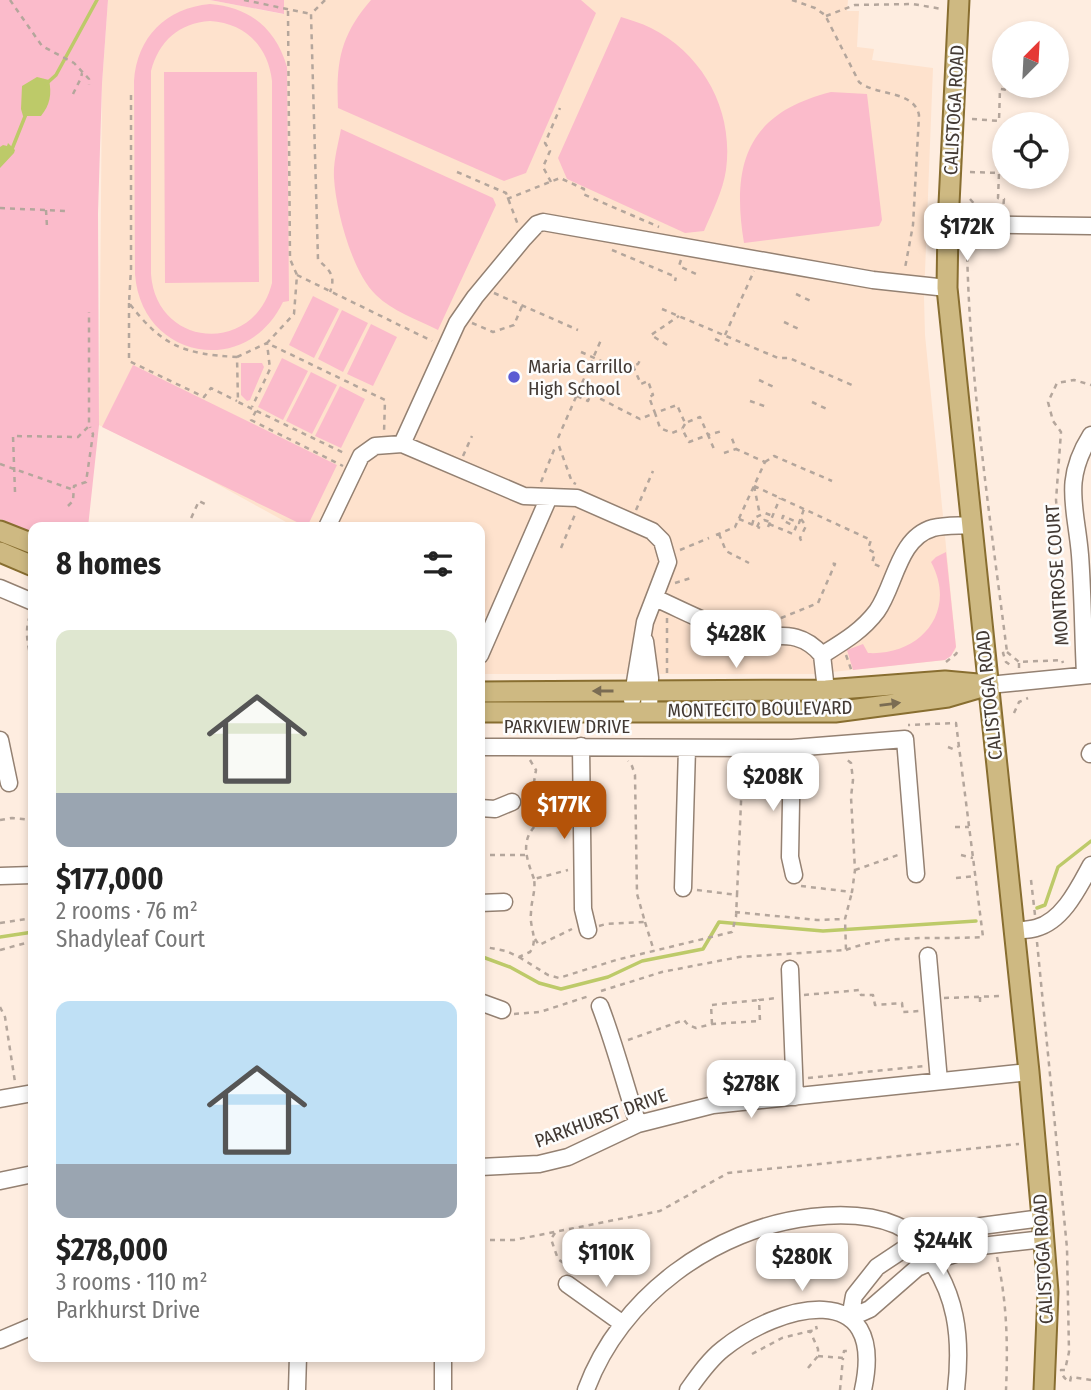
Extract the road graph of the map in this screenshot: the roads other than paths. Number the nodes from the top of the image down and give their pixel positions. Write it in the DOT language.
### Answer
graph roads {
  1 [pos="960,0"];
  2 [pos="948,224"];
  3 [pos="1091,226"];
  4 [pos="947,288"];
  5 [pos="1091,435"];
  6 [pos="402,444"];
  7 [pos="546,489"];
  8 [pos="329,522"];
  9 [pos="972,526"];
  10 [pos="0,531"];
  11 [pos="28,542"];
  12 [pos="0,552"];
  13 [pos="1085,552"];
  14 [pos="28,564"];
  15 [pos="0,588"];
  16 [pos="656,598"];
  17 [pos="28,599"];
  18 [pos="485,642"];
  19 [pos="822,655"];
  20 [pos="1088,675"];
  21 [pos="989,685"];
  22 [pos="826,690"];
  23 [pos="485,692"];
  24 [pos="640,701"];
  25 [pos="485,712"];
  26 [pos="0,740"];
  27 [pos="581,746"];
  28 [pos="485,747"];
  29 [pos="687,748"];
  30 [pos="792,748"];
  31 [pos="9,783"];
  32 [pos="512,802"];
  33 [pos="485,808"];
  34 [pos="1091,865"];
  35 [pos="28,874"];
  36 [pos="916,874"];
  37 [pos="794,875"];
  38 [pos="0,876"];
  39 [pos="683,888"];
  40 [pos="504,902"];
  41 [pos="485,903"];
  42 [pos="588,930"];
  43 [pos="1013,931"];
  44 [pos="928,956"];
  45 [pos="790,969"];
  46 [pos="597,998"];
  47 [pos="485,1004"];
  48 [pos="502,1010"];
  49 [pos="1029,1072"];
  50 [pos="938,1073"];
  51 [pos="28,1094"];
  52 [pos="795,1097"];
  53 [pos="8,1098"];
  54 [pos="638,1124"];
  55 [pos="485,1167"];
  56 [pos="28,1175"];
  57 [pos="0,1181"];
  58 [pos="1042,1218"];
  59 [pos="1044,1240"];
  60 [pos="918,1243"];
  61 [pos="933,1261"];
  62 [pos="567,1284"];
  63 [pos="850,1318"];
  64 [pos="623,1324"];
  65 [pos="28,1328"];
  66 [pos="0,1340"];
  67 [pos="298,1362"];
  68 [pos="443,1362"];
  69 [pos="297,1390"];
  70 [pos="443,1390"];
  71 [pos="586,1390"];
  72 [pos="688,1390"];
  73 [pos="863,1390"];
  74 [pos="956,1390"];
  75 [pos="1044,1390"];
  1 -- 2 [label="main road, CALISTOGA ROAD"];
  2 -- 3 [label="street"];
  2 -- 4 [label="main road, CALISTOGA ROAD"];
  4 -- 6 [label="street"];
  4 -- 9 [label="main road, CALISTOGA ROAD"];
  5 -- 13 [label="street, MONTROSE COURT"];
  6 -- 7 [label="street"];
  6 -- 8 [label="street"];
  7 -- 16 [label="street"];
  7 -- 18 [label="street"];
  9 -- 19 [label="street"];
  9 -- 21 [label="main road, CALISTOGA ROAD"];
  10 -- 11 [label="main road"];
  12 -- 14 [label="main road"];
  13 -- 20 [label="street, MONTROSE COURT"];
  15 -- 17 [label="street"];
  16 -- 19 [label="street"];
  16 -- 24 [label="street"];
  19 -- 22 [label="street"];
  20 -- 21 [label="street"];
  21 -- 22 [label="main road, MONTECITO BOULEVARD"];
  24 -- 21 [label="main road, MONTECITO BOULEVARD, one-way"];
  21 -- 43 [label="main road, CALISTOGA ROAD"];
  22 -- 24 [label="main road, MONTECITO BOULEVARD"];
  24 -- 23 [label="main road, MONTECITO BOULEVARD, one-way"];
  24 -- 25 [label="main road, MONTECITO BOULEVARD"];
  26 -- 31 [label="street"];
  27 -- 28 [label="street, PARKVIEW DRIVE"];
  27 -- 29 [label="street, PARKVIEW DRIVE"];
  27 -- 42 [label="street"];
  29 -- 30 [label="street, PARKVIEW DRIVE"];
  29 -- 39 [label="street"];
  30 -- 36 [label="street, PARKVIEW DRIVE"];
  30 -- 37 [label="street"];
  32 -- 33 [label="street"];
  34 -- 43 [label="street"];
  35 -- 38 [label="street"];
  40 -- 41 [label="street"];
  43 -- 49 [label="main road, CALISTOGA ROAD"];
  44 -- 50 [label="street"];
  45 -- 52 [label="street"];
  46 -- 54 [label="street"];
  47 -- 48 [label="street"];
  49 -- 50 [label="street, PARKHURST DRIVE"];
  49 -- 58 [label="main road, CALISTOGA ROAD"];
  50 -- 52 [label="street, PARKHURST DRIVE"];
  51 -- 53 [label="street"];
  52 -- 54 [label="street, PARKHURST DRIVE"];
  54 -- 55 [label="street, PARKHURST DRIVE"];
  56 -- 57 [label="street"];
  58 -- 59 [label="main road, CALISTOGA ROAD"];
  58 -- 60 [label="street"];
  59 -- 61 [label="street"];
  59 -- 75 [label="main road, CALISTOGA ROAD"];
  60 -- 61 [label="street"];
  60 -- 63 [label="street"];
  60 -- 64 [label="street"];
  61 -- 63 [label="street"];
  61 -- 74 [label="street"];
  62 -- 64 [label="street"];
  63 -- 72 [label="street"];
  63 -- 73 [label="street"];
  64 -- 71 [label="street"];
  65 -- 66 [label="street"];
  67 -- 69 [label="street"];
  68 -- 70 [label="street"];
}
